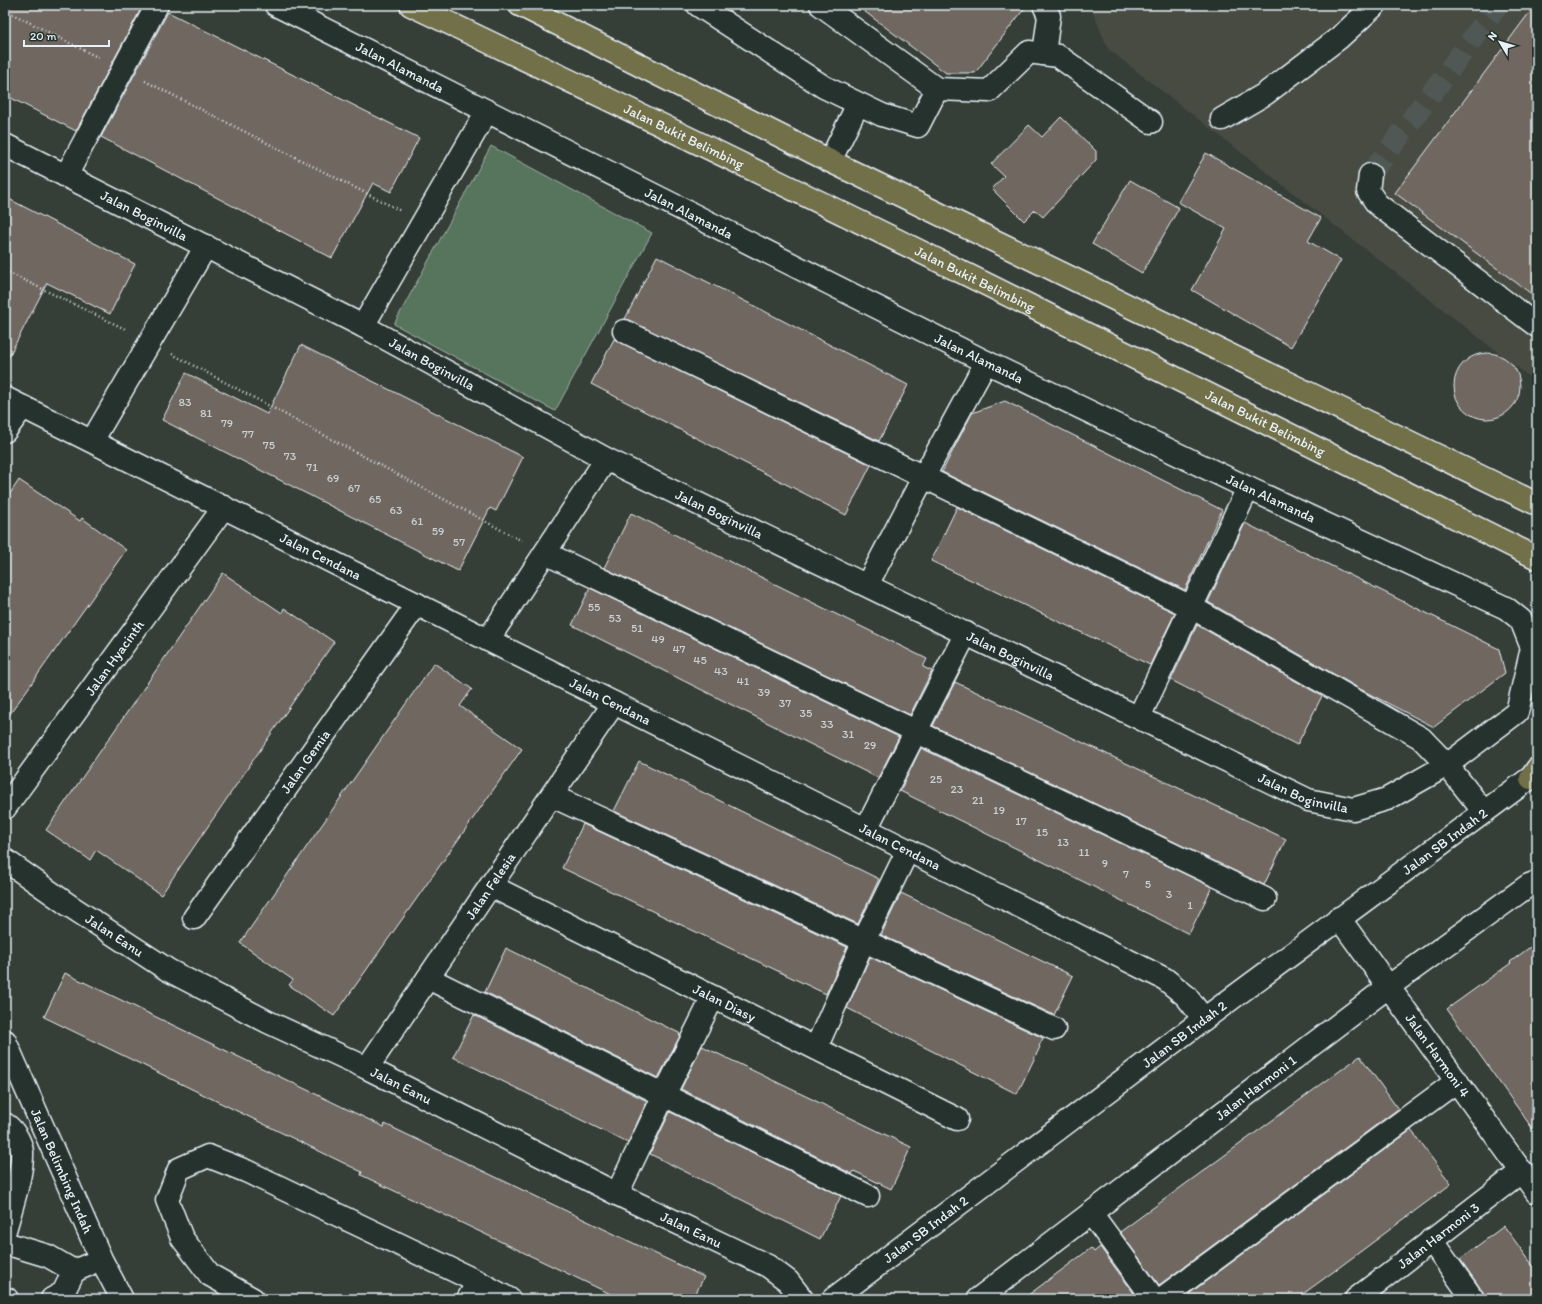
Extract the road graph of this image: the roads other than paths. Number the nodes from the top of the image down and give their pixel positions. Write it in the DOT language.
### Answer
graph roads {
  1 [pos="157,5"];
  2 [pos="276,5"];
  3 [pos="411,5"];
  4 [pos="520,5"];
  5 [pos="698,5"];
  6 [pos="821,5"];
  7 [pos="1044,5"];
  8 [pos="1375,5"];
  9 [pos="1044,54"];
  10 [pos="937,89"];
  11 [pos="858,104"];
  12 [pos="486,111"];
  13 [pos="1222,119"];
  14 [pos="1151,122"];
  15 [pos="5,145"];
  16 [pos="830,161"];
  17 [pos="1370,175"];
  18 [pos="66,176"];
  19 [pos="206,246"];
  20 [pos="363,326"];
  21 [pos="1537,326"];
  22 [pos="624,331"];
  23 [pos="986,362"];
  24 [pos="14,402"];
  25 [pos="5,431"];
  26 [pos="92,442"];
  27 [pos="606,459"];
  28 [pos="923,478"];
  29 [pos="1248,488"];
  30 [pos="1537,504"];
  31 [pos="224,507"];
  32 [pos="545,553"];
  33 [pos="1537,558"];
  34 [pos="867,585"];
  35 [pos="417,604"];
  36 [pos="1191,607"];
  37 [pos="966,633"];
  38 [pos="488,640"];
  39 [pos="614,703"];
  40 [pos="1139,717"];
  41 [pos="915,732"];
  42 [pos="1447,765"];
  43 [pos="1535,773"];
  44 [pos="552,796"];
  45 [pos="5,808"];
  46 [pos="1484,812"];
  47 [pos="866,829"];
  48 [pos="908,850"];
  49 [pos="5,860"];
  50 [pos="1537,882"];
  51 [pos="491,886"];
  52 [pos="1265,899"];
  53 [pos="194,918"];
  54 [pos="1339,918"];
  55 [pos="864,940"];
  56 [pos="428,978"];
  57 [pos="1388,987"];
  58 [pos="713,997"];
  59 [pos="1204,1018"];
  60 [pos="1054,1029"];
  61 [pos="5,1041"];
  62 [pos="816,1048"];
  63 [pos="367,1068"];
  64 [pos="1457,1081"];
  65 [pos="664,1095"];
  66 [pos="957,1119"];
  67 [pos="5,1124"];
  68 [pos="1522,1172"];
  69 [pos="1537,1193"];
  70 [pos="617,1194"];
  71 [pos="868,1196"];
  72 [pos="1091,1213"];
  73 [pos="5,1230"];
  74 [pos="1431,1240"];
  75 [pos="5,1243"];
  76 [pos="101,1259"];
  77 [pos="74,1271"];
  78 [pos="473,1290"];
  79 [pos="52,1299"];
  80 [pos="122,1299"];
  81 [pos="253,1299"];
  82 [pos="509,1299"];
  83 [pos="802,1299"];
  84 [pos="833,1299"];
  85 [pos="978,1299"];
  86 [pos="1154,1299"];
  87 [pos="1161,1299"];
  88 [pos="1356,1299"];
  89 [pos="1473,1299"];
  1 -- 18 [label="street"];
  2 -- 12 [label="street, Jalan Alamanda"];
  3 -- 33 [label="main road, Jalan Bukit Belimbing"];
  4 -- 16 [label="main road"];
  5 -- 11 [label="street"];
  6 -- 10 [label="street"];
  7 -- 9 [label="street"];
  8 -- 13 [label="street"];
  9 -- 10 [label="street"];
  9 -- 14 [label="street"];
  10 -- 11 [label="street"];
  11 -- 16 [label="street"];
  12 -- 20 [label="street"];
  12 -- 23 [label="street, Jalan Alamanda"];
  15 -- 18 [label="street, Jalan Boginvilla"];
  16 -- 30 [label="main road"];
  17 -- 21 [label="street"];
  18 -- 19 [label="street, Jalan Boginvilla"];
  19 -- 20 [label="street, Jalan Boginvilla"];
  19 -- 26 [label="street"];
  20 -- 27 [label="street, Jalan Boginvilla"];
  22 -- 28 [label="street"];
  23 -- 28 [label="street"];
  23 -- 29 [label="street, Jalan Alamanda"];
  24 -- 25 [label="street"];
  24 -- 26 [label="street, Jalan Cendana"];
  26 -- 31 [label="street, Jalan Cendana"];
  27 -- 32 [label="street"];
  27 -- 34 [label="street, Jalan Boginvilla"];
  28 -- 34 [label="street"];
  28 -- 36 [label="street"];
  29 -- 36 [label="street"];
  29 -- 42 [label="street, Jalan Alamanda"];
  31 -- 35 [label="street, Jalan Cendana"];
  31 -- 45 [label="street, Jalan Hyacinth"];
  32 -- 38 [label="street"];
  32 -- 41 [label="street"];
  34 -- 37 [label="street, Jalan Boginvilla"];
  35 -- 38 [label="street, Jalan Cendana"];
  35 -- 53 [label="street, Jalan Gemia"];
  36 -- 40 [label="street"];
  36 -- 42 [label="street"];
  37 -- 40 [label="street, Jalan Boginvilla"];
  37 -- 41 [label="street"];
  38 -- 39 [label="street, Jalan Cendana"];
  39 -- 44 [label="street, Jalan Felesia"];
  39 -- 47 [label="street, Jalan Cendana"];
  40 -- 42 [label="street, Jalan Boginvilla"];
  41 -- 47 [label="street"];
  41 -- 52 [label="street"];
  42 -- 46 [label="street"];
  43 -- 46 [label="street, Jalan SB Indah 2"];
  44 -- 51 [label="street, Jalan Felesia"];
  44 -- 55 [label="street"];
  46 -- 54 [label="street, Jalan SB Indah 2"];
  47 -- 48 [label="street, Jalan Cendana"];
  48 -- 55 [label="street"];
  48 -- 59 [label="street, Jalan Cendana"];
  49 -- 63 [label="street, Jalan Eanu"];
  50 -- 57 [label="street, Jalan Harmoni 1"];
  51 -- 56 [label="street, Jalan Felesia"];
  51 -- 58 [label="street, Jalan Diasy"];
  54 -- 57 [label="street, Jalan Harmoni 4"];
  54 -- 59 [label="street, Jalan SB Indah 2"];
  55 -- 60 [label="street"];
  55 -- 62 [label="street"];
  56 -- 63 [label="street, Jalan Felesia"];
  56 -- 65 [label="street"];
  57 -- 64 [label="street, Jalan Harmoni 4"];
  57 -- 72 [label="street, Jalan Harmoni 1"];
  58 -- 62 [label="street, Jalan Diasy"];
  58 -- 65 [label="street"];
  59 -- 84 [label="street, Jalan SB Indah 2"];
  61 -- 76 [label="street, Jalan Belimbing Indah"];
  62 -- 66 [label="street, Jalan Diasy"];
  63 -- 70 [label="street, Jalan Eanu"];
  64 -- 68 [label="street, Jalan Harmoni 4"];
  64 -- 87 [label="street"];
  65 -- 70 [label="street"];
  65 -- 71 [label="street"];
  67 -- 73 [label="street"];
  68 -- 69 [label="street, Jalan Harmoni 4"];
  68 -- 74 [label="street, Jalan Harmoni 3"];
  70 -- 83 [label="street, Jalan Eanu"];
  72 -- 85 [label="street, Jalan Harmoni 1"];
  72 -- 86 [label="street"];
  74 -- 88 [label="street, Jalan Harmoni 3"];
  74 -- 89 [label="street"];
  75 -- 77 [label="street"];
  76 -- 77 [label="street"];
  76 -- 80 [label="street, Jalan Belimbing Indah"];
  77 -- 79 [label="street"];
  78 -- 81 [label="street"];
  78 -- 82 [label="street"];
}
